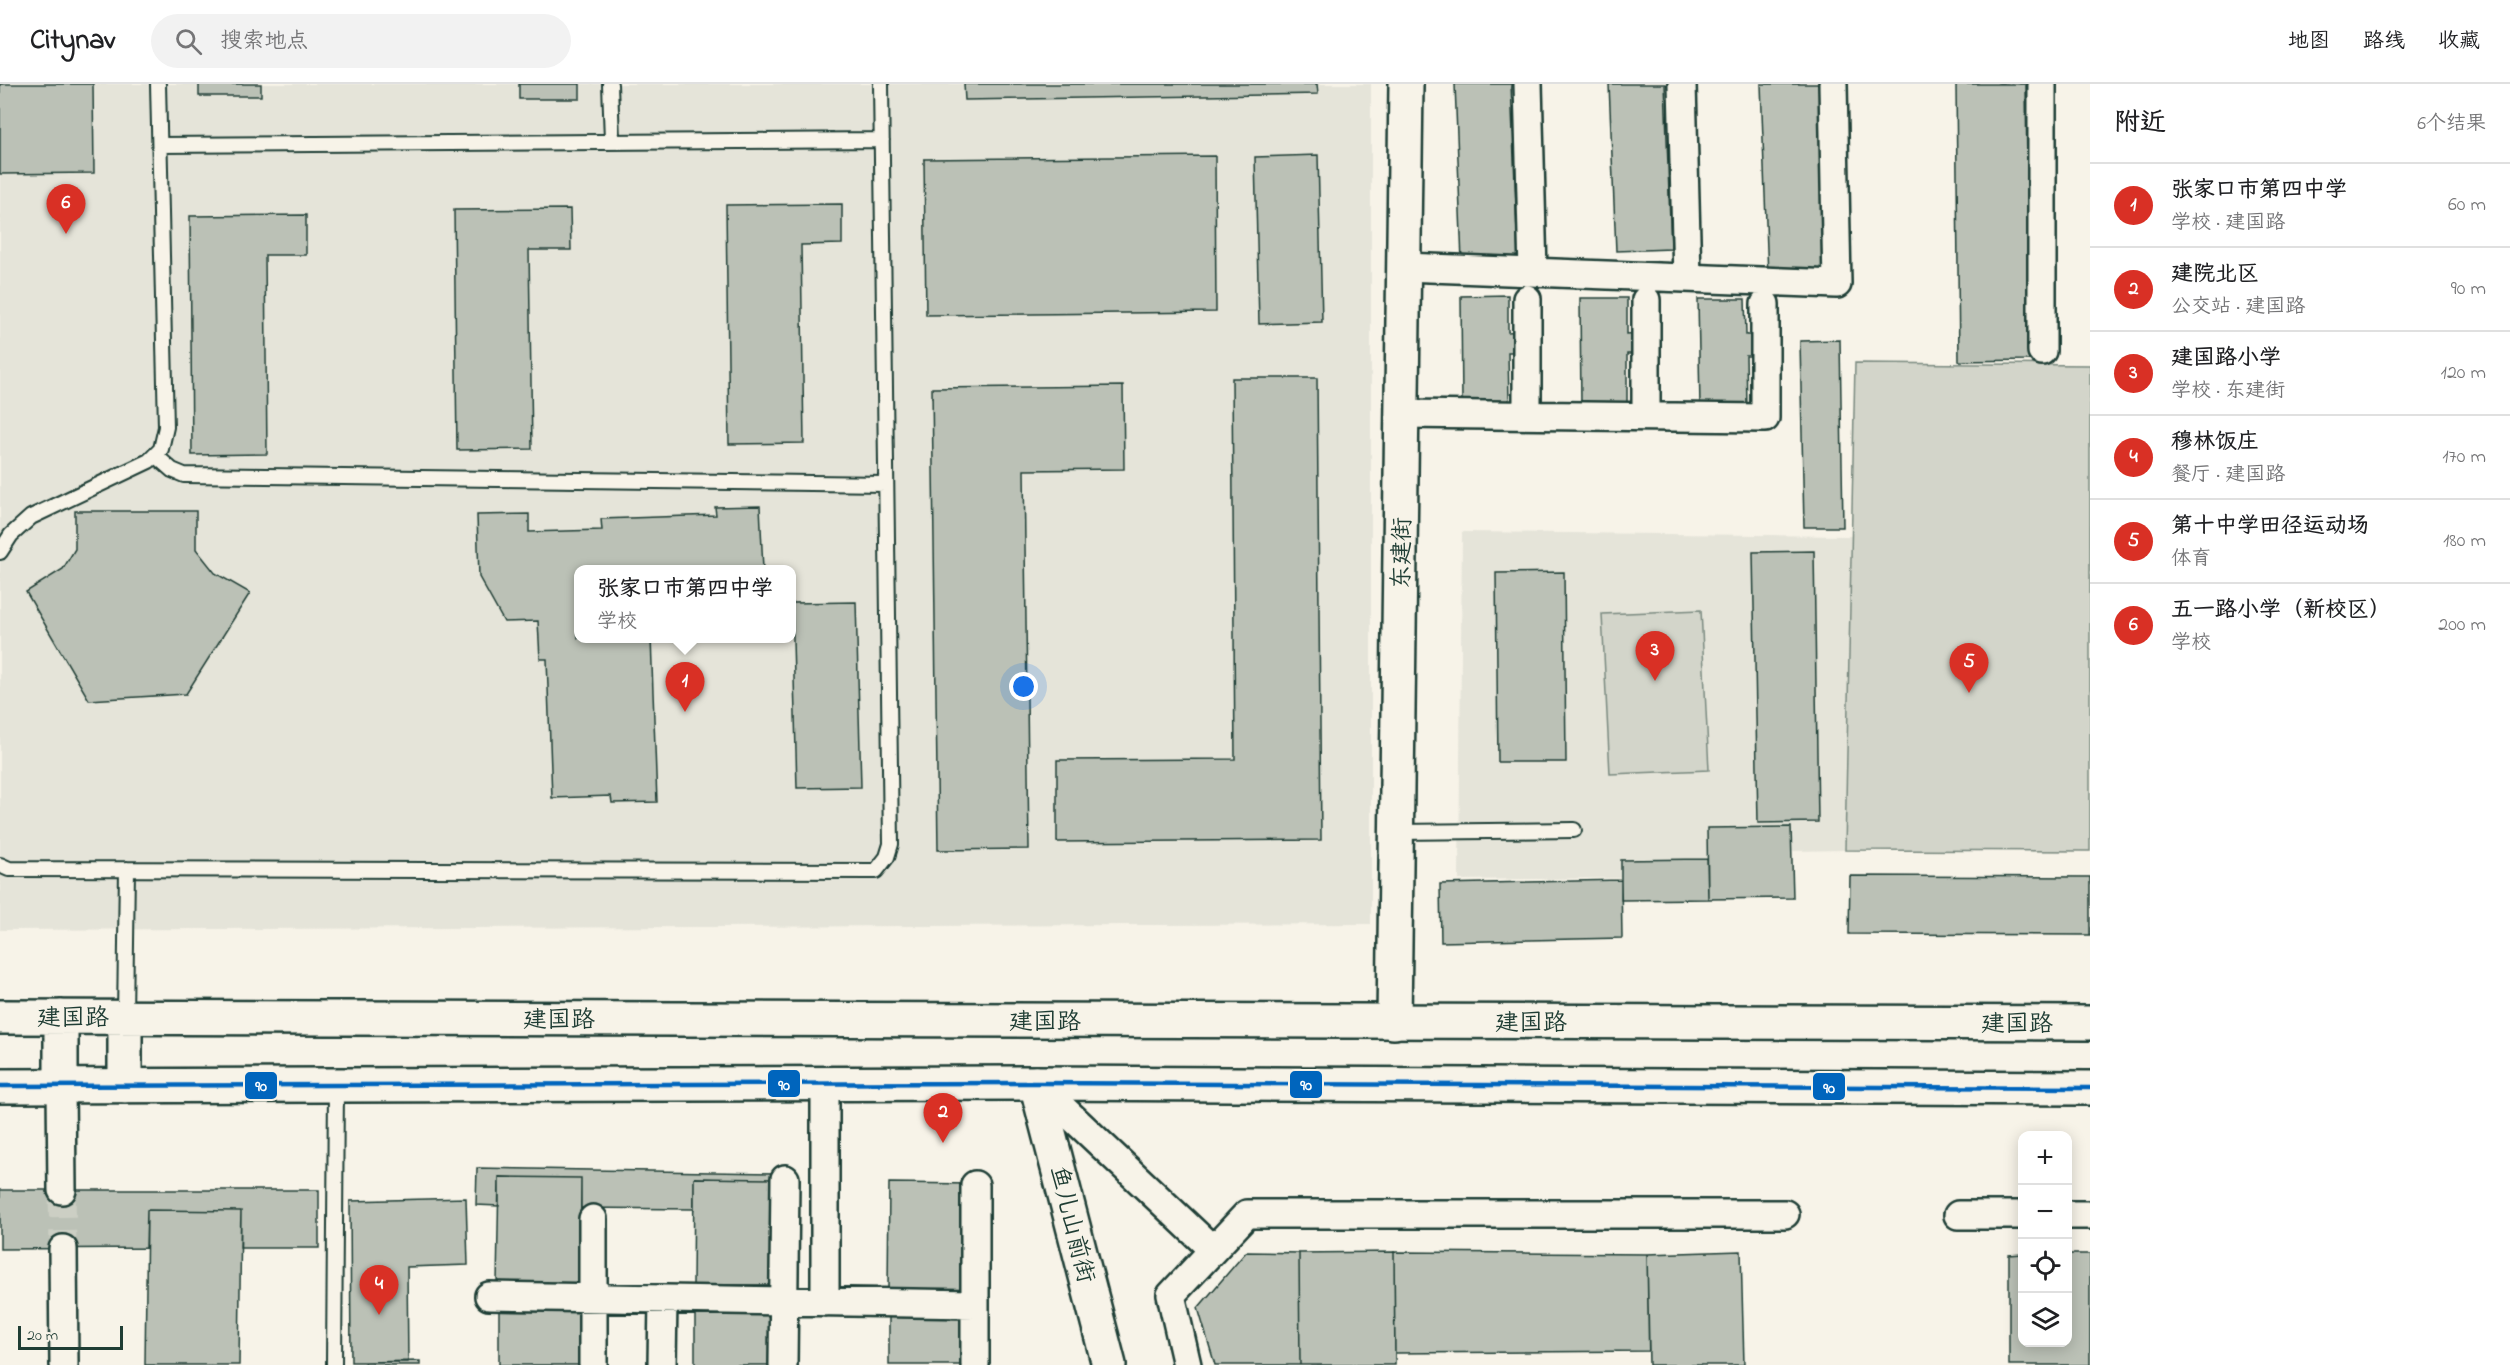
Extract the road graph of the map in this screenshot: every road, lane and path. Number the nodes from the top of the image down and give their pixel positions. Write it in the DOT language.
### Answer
graph roads {
  1 [pos="158,84"];
  2 [pos="610,84"];
  3 [pos="881,84"];
  4 [pos="1406,84"];
  5 [pos="1528,84"];
  6 [pos="1682,84"];
  7 [pos="1833,84"];
  8 [pos="2042,84"];
  9 [pos="612,140"];
  10 [pos="882,140"];
  11 [pos="160,145"];
  12 [pos="1404,267"];
  13 [pos="1533,272"];
  14 [pos="1687,278"];
  15 [pos="1527,299"];
  16 [pos="1646,300"];
  17 [pos="1766,304"];
  18 [pos="2042,351"];
  19 [pos="1402,414"];
  20 [pos="1527,414"];
  21 [pos="1646,416"];
  22 [pos="155,455"];
  23 [pos="886,484"];
  24 [pos="0,552"];
  25 [pos="1574,830"];
  26 [pos="1397,832"];
  27 [pos="0,865"];
  28 [pos="127,869"];
  29 [pos="0,1017"];
  30 [pos="61,1017"];
  31 [pos="126,1017"];
  32 [pos="1395,1022"];
  33 [pos="2090,1023"];
  34 [pos="1036,1083"];
  35 [pos="825,1084"];
  36 [pos="336,1085"];
  37 [pos="0,1086"];
  38 [pos="61,1086"];
  39 [pos="125,1086"];
  40 [pos="2090,1088"];
  41 [pos="785,1179"];
  42 [pos="975,1185"];
  43 [pos="62,1190"];
  44 [pos="1785,1214"];
  45 [pos="1958,1215"];
  46 [pos="2018,1215"];
  47 [pos="2072,1215"];
  48 [pos="2090,1215"];
  49 [pos="593,1219"];
  50 [pos="63,1249"];
  51 [pos="1213,1250"];
  52 [pos="489,1296"];
  53 [pos="593,1298"];
  54 [pos="663,1299"];
  55 [pos="783,1301"];
  56 [pos="825,1302"];
  57 [pos="975,1304"];
  58 [pos="64,1365"];
  59 [pos="334,1365"];
  60 [pos="593,1365"];
  61 [pos="662,1365"];
  62 [pos="783,1365"];
  63 [pos="975,1365"];
  64 [pos="1109,1365"];
  65 [pos="1187,1365"];
  1 -- 11 [label="lane"];
  2 -- 9 [label="lane"];
  3 -- 10 [label="lane"];
  4 -- 12 [label="main road, 东建街"];
  5 -- 13 [label="street"];
  6 -- 14 [label="street"];
  7 -- 14 [label="street"];
  8 -- 18 [label="street"];
  9 -- 10 [label="lane"];
  9 -- 11 [label="lane"];
  10 -- 23 [label="lane"];
  11 -- 22 [label="lane"];
  12 -- 13 [label="street"];
  12 -- 19 [label="main road, 东建街"];
  13 -- 14 [label="street"];
  15 -- 20 [label="street"];
  16 -- 21 [label="street"];
  17 -- 21 [label="street"];
  19 -- 20 [label="street"];
  19 -- 26 [label="main road, 东建街"];
  20 -- 21 [label="street"];
  22 -- 23 [label="lane"];
  22 -- 24 [label="lane"];
  23 -- 28 [label="lane"];
  25 -- 26 [label="lane"];
  26 -- 32 [label="main road, 东建街"];
  27 -- 28 [label="lane"];
  28 -- 31 [label="lane"];
  29 -- 30 [label="main road, 建国路"];
  30 -- 31 [label="main road, 建国路"];
  30 -- 38 [label="main road"];
  31 -- 32 [label="main road, 建国路"];
  31 -- 39 [label="main road"];
  32 -- 33 [label="main road, 建国路"];
  34 -- 35 [label="main road"];
  34 -- 40 [label="main road"];
  34 -- 51 [label="street"];
  34 -- 64 [label="main road, 鱼儿山前街"];
  35 -- 36 [label="main road"];
  35 -- 56 [label="street"];
  36 -- 39 [label="main road"];
  36 -- 59 [label="lane"];
  37 -- 38 [label="main road"];
  38 -- 39 [label="main road"];
  38 -- 43 [label="street"];
  41 -- 55 [label="street"];
  42 -- 57 [label="street"];
  44 -- 51 [label="street"];
  45 -- 46 [label="street"];
  47 -- 48 [label="street"];
  49 -- 53 [label="street"];
  50 -- 58 [label="street"];
  51 -- 65 [label="street"];
  52 -- 53 [label="street"];
  53 -- 54 [label="street"];
  53 -- 60 [label="street"];
  54 -- 55 [label="street"];
  54 -- 61 [label="street"];
  55 -- 56 [label="street"];
  55 -- 62 [label="street"];
  56 -- 57 [label="street"];
  57 -- 63 [label="street"];
}
